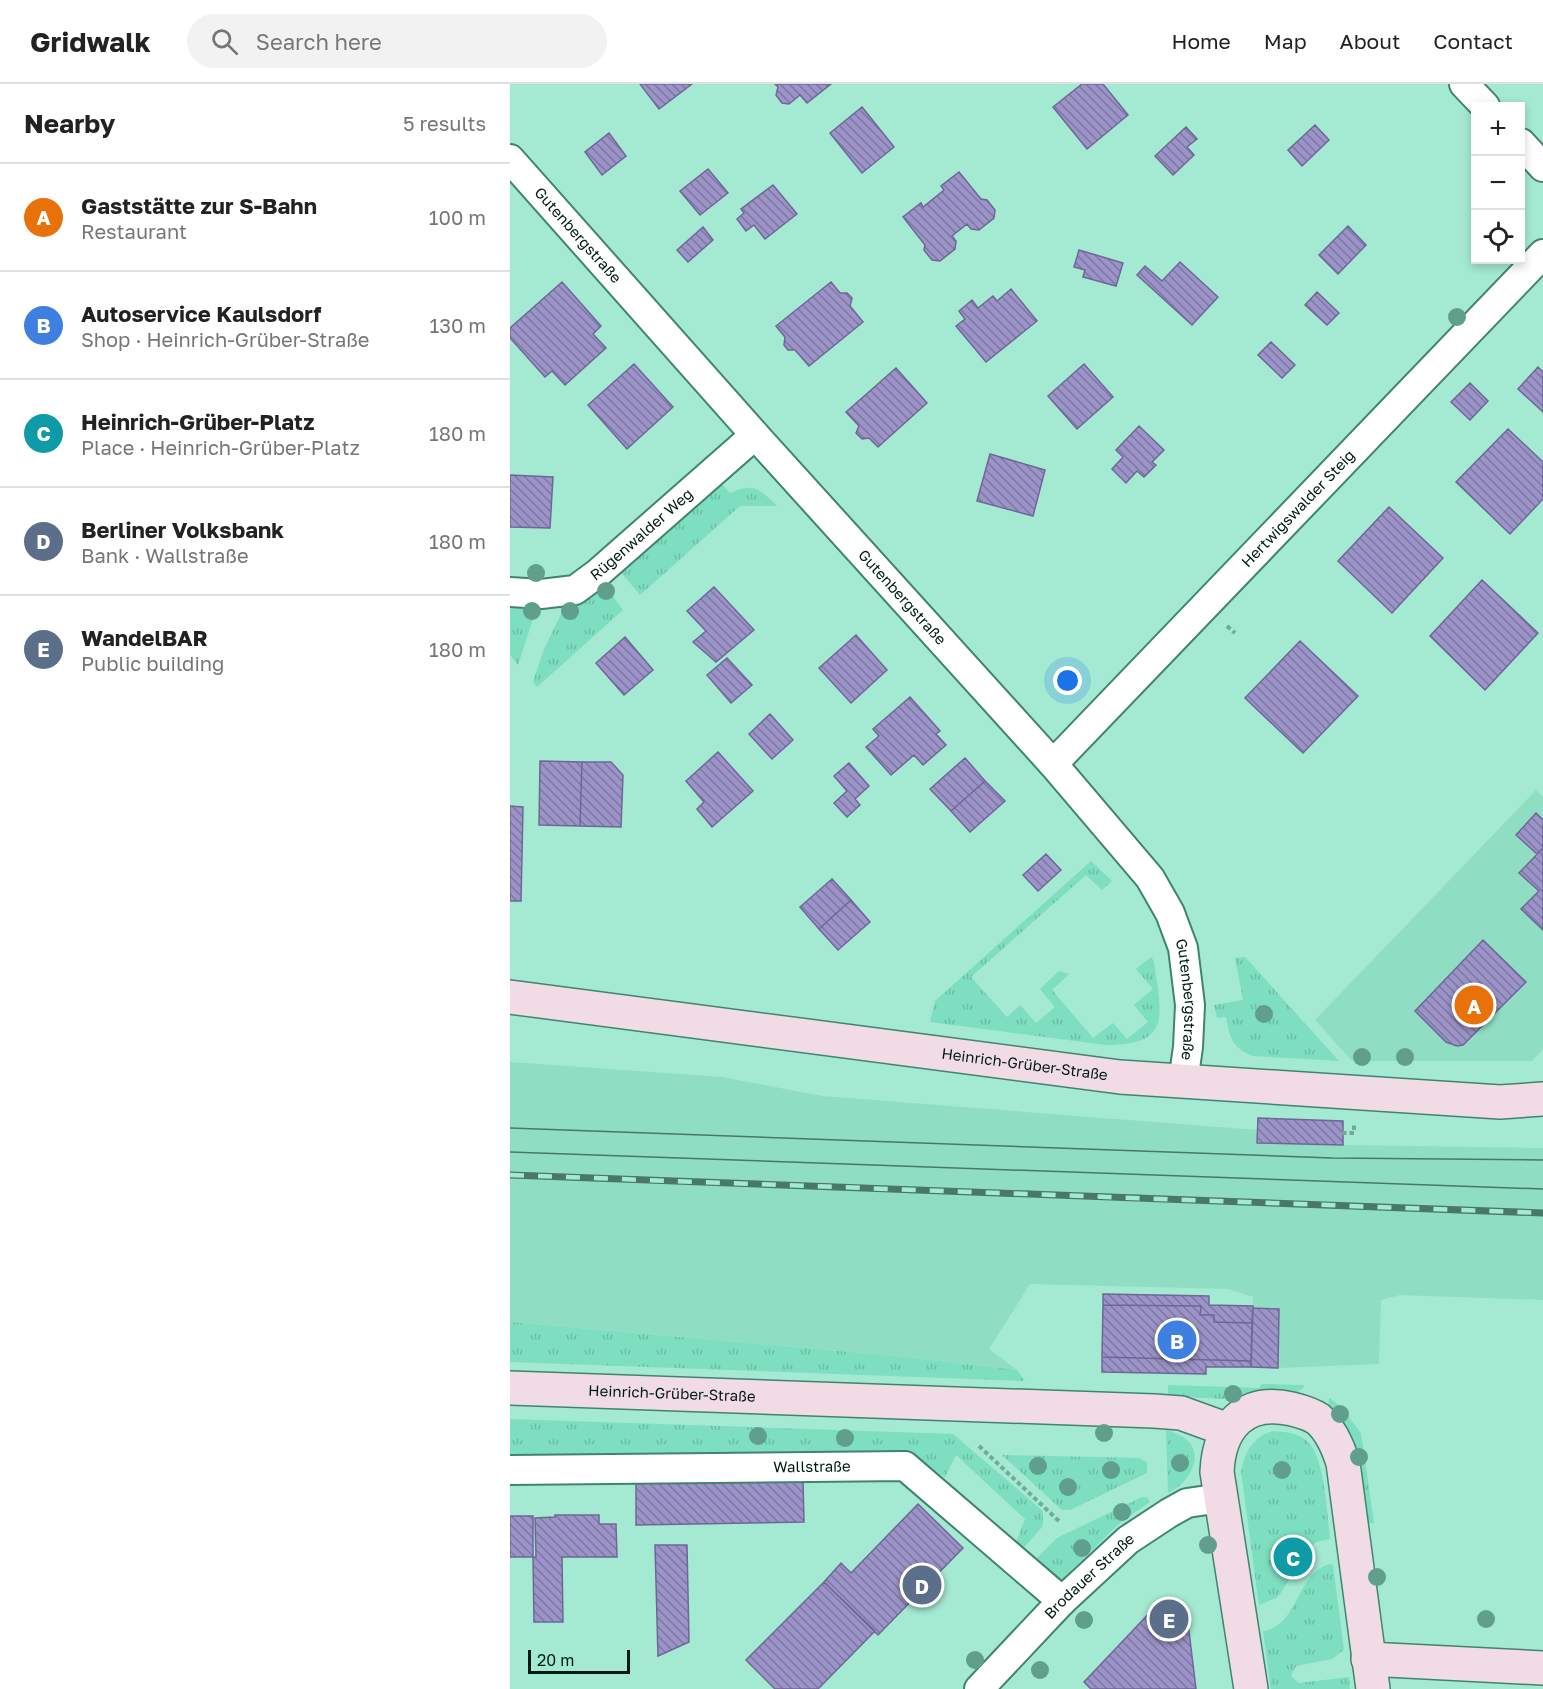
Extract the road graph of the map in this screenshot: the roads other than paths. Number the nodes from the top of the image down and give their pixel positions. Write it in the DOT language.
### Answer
graph roads {
  1 [pos="1464,84"];
  2 [pos="1481,102"];
  3 [pos="1525,147"];
  4 [pos="510,159"];
  5 [pos="1543,167"];
  6 [pos="1543,254"];
  7 [pos="755,435"];
  8 [pos="510,592"];
  9 [pos="1053,764"];
  10 [pos="510,997"];
  11 [pos="1183,1082"];
  12 [pos="1543,1099"];
  13 [pos="510,1388"];
  14 [pos="1228,1430"];
  15 [pos="510,1470"];
  16 [pos="1221,1498"];
  17 [pos="1062,1601"];
  18 [pos="1543,1668"];
  19 [pos="1370,1674"];
  20 [pos="979,1689"];
  21 [pos="1251,1689"];
  1 -- 2 [label="street"];
  3 -- 5 [label="street"];
  4 -- 7 [label="street, Gutenbergstraße"];
  6 -- 9 [label="street, Hertwigswalder Steig"];
  7 -- 8 [label="street, Rügenwalder Weg"];
  7 -- 9 [label="street, Gutenbergstraße"];
  9 -- 11 [label="street, Gutenbergstraße"];
  10 -- 11 [label="street, Heinrich-Grüber-Straße"];
  11 -- 12 [label="street, Heinrich-Grüber-Straße"];
  13 -- 14 [label="street, Heinrich-Grüber-Straße"];
  14 -- 16 [label="street"];
  14 -- 19 [label="street"];
  15 -- 17 [label="street, Wallstraße"];
  16 -- 17 [label="street, Brodauer Straße"];
  16 -- 21 [label="street"];
  17 -- 20 [label="street, Brodauer Straße"];
  18 -- 19 [label="street"];
}
